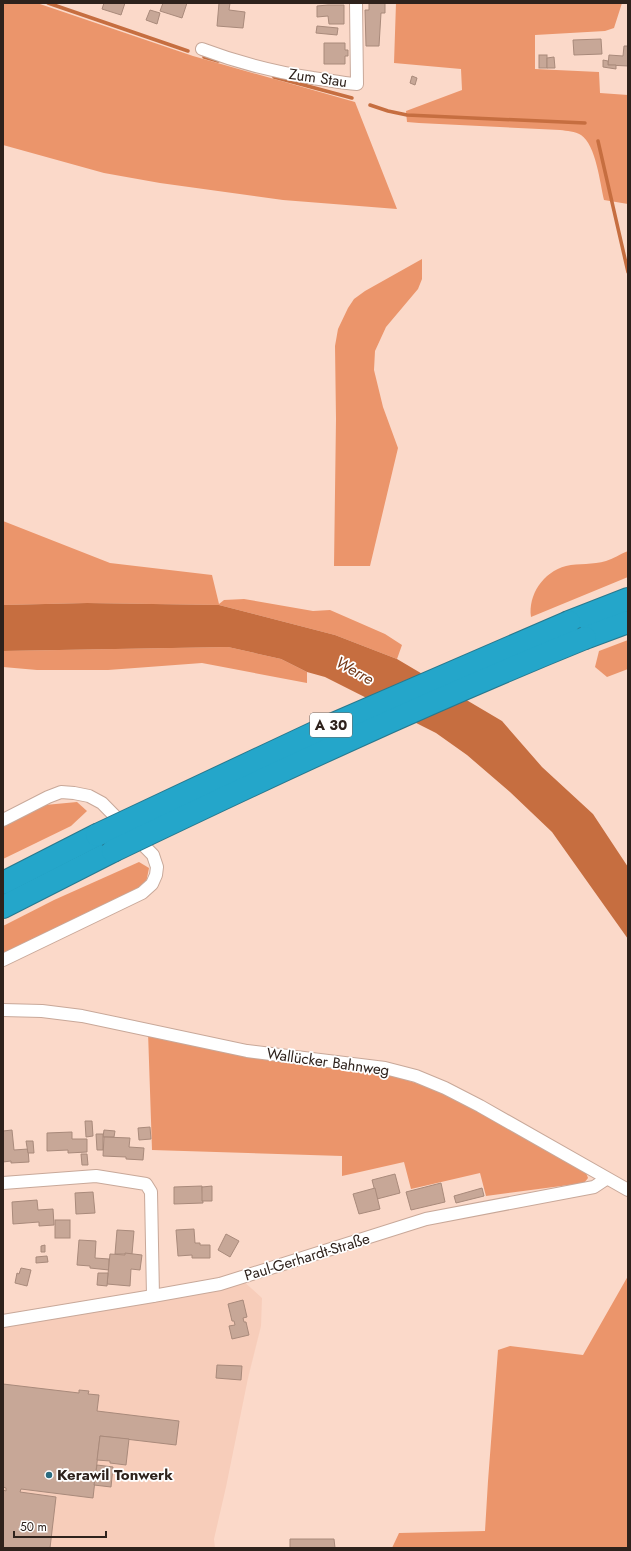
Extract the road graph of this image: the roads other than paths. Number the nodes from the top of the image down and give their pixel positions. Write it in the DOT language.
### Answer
graph roads {
  1 [pos="356,3"];
  2 [pos="202,49"];
  3 [pos="628,599"];
  4 [pos="628,622"];
  5 [pos="3,820"];
  6 [pos="3,883"];
  7 [pos="3,907"];
  8 [pos="3,960"];
  9 [pos="3,1010"];
  10 [pos="606,1179"];
  11 [pos="3,1183"];
  12 [pos="628,1190"];
  13 [pos="153,1296"];
  14 [pos="3,1321"];
  1 -- 2 [label="street, Zum Stau"];
  3 -- 6 [label="highway, A 30, bridge"];
  4 -- 7 [label="highway, A 30, bridge"];
  5 -- 8 [label="street"];
  9 -- 10 [label="street, Wallücker Bahnweg"];
  10 -- 12 [label="street, Wallücker Bahnweg"];
  10 -- 13 [label="street, Paul-Gerhardt-Straße"];
  11 -- 13 [label="street"];
  13 -- 14 [label="street, Paul-Gerhardt-Straße"];
}
